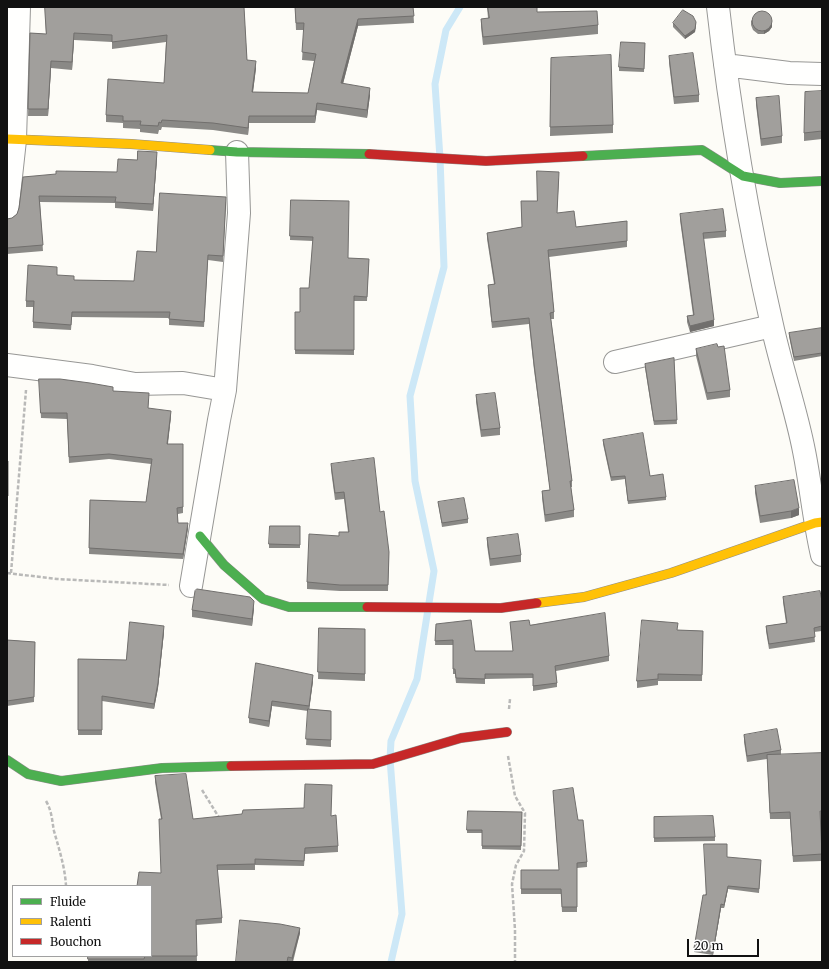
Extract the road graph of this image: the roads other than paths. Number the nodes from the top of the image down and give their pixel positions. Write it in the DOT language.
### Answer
graph roads {
  1 [pos="19,7"];
  2 [pos="718,7"];
  3 [pos="725,65"];
  4 [pos="822,74"];
  5 [pos="11,139"];
  6 [pos="237,152"];
  7 [pos="742,176"];
  8 [pos="822,181"];
  9 [pos="7,213"];
  10 [pos="772,326"];
  11 [pos="615,362"];
  12 [pos="17,366"];
  13 [pos="225,390"];
  14 [pos="818,523"];
  15 [pos="200,536"];
  16 [pos="822,555"];
  17 [pos="191,586"];
  18 [pos="507,732"];
  19 [pos="7,760"];
  1 -- 5 [label="street"];
  2 -- 3 [label="street"];
  3 -- 4 [label="street"];
  3 -- 7 [label="street"];
  5 -- 6 [label="street"];
  5 -- 9 [label="street"];
  6 -- 7 [label="street"];
  6 -- 13 [label="street"];
  7 -- 8 [label="street"];
  7 -- 10 [label="street"];
  10 -- 11 [label="street"];
  10 -- 14 [label="street"];
  12 -- 13 [label="street"];
  13 -- 15 [label="street"];
  14 -- 15 [label="street"];
  14 -- 16 [label="street"];
  15 -- 17 [label="street"];
  18 -- 19 [label="street"];
}
